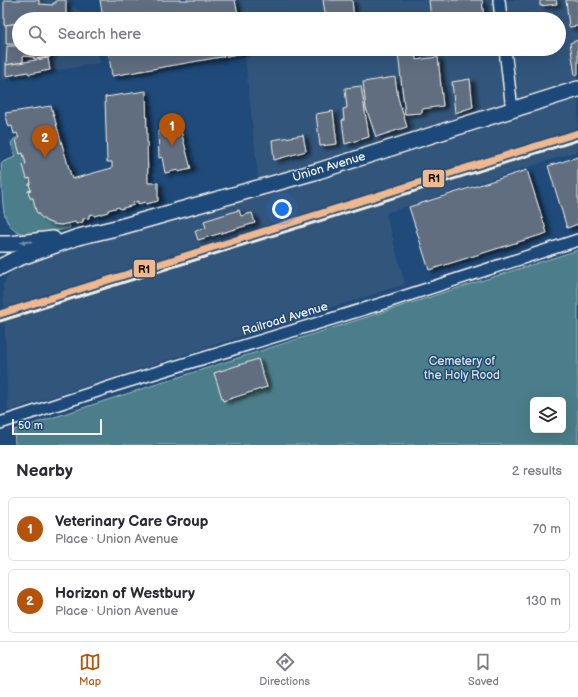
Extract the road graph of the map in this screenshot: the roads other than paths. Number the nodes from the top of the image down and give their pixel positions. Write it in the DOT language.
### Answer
graph roads {
  1 [pos="499,0"];
  2 [pos="500,12"];
  3 [pos="506,56"];
  4 [pos="578,89"];
  5 [pos="512,110"];
  6 [pos="78,237"];
  7 [pos="578,240"];
  8 [pos="0,244"];
  9 [pos="0,267"];
  10 [pos="0,423"];
  1 -- 2 [label="street"];
  3 -- 5 [label="street"];
  4 -- 5 [label="main road, Union Avenue"];
  5 -- 6 [label="main road, Union Avenue"];
  6 -- 8 [label="main road, Union Avenue, one-way"];
  6 -- 9 [label="main road, Union Avenue"];
  7 -- 10 [label="street, Railroad Avenue"];
}
